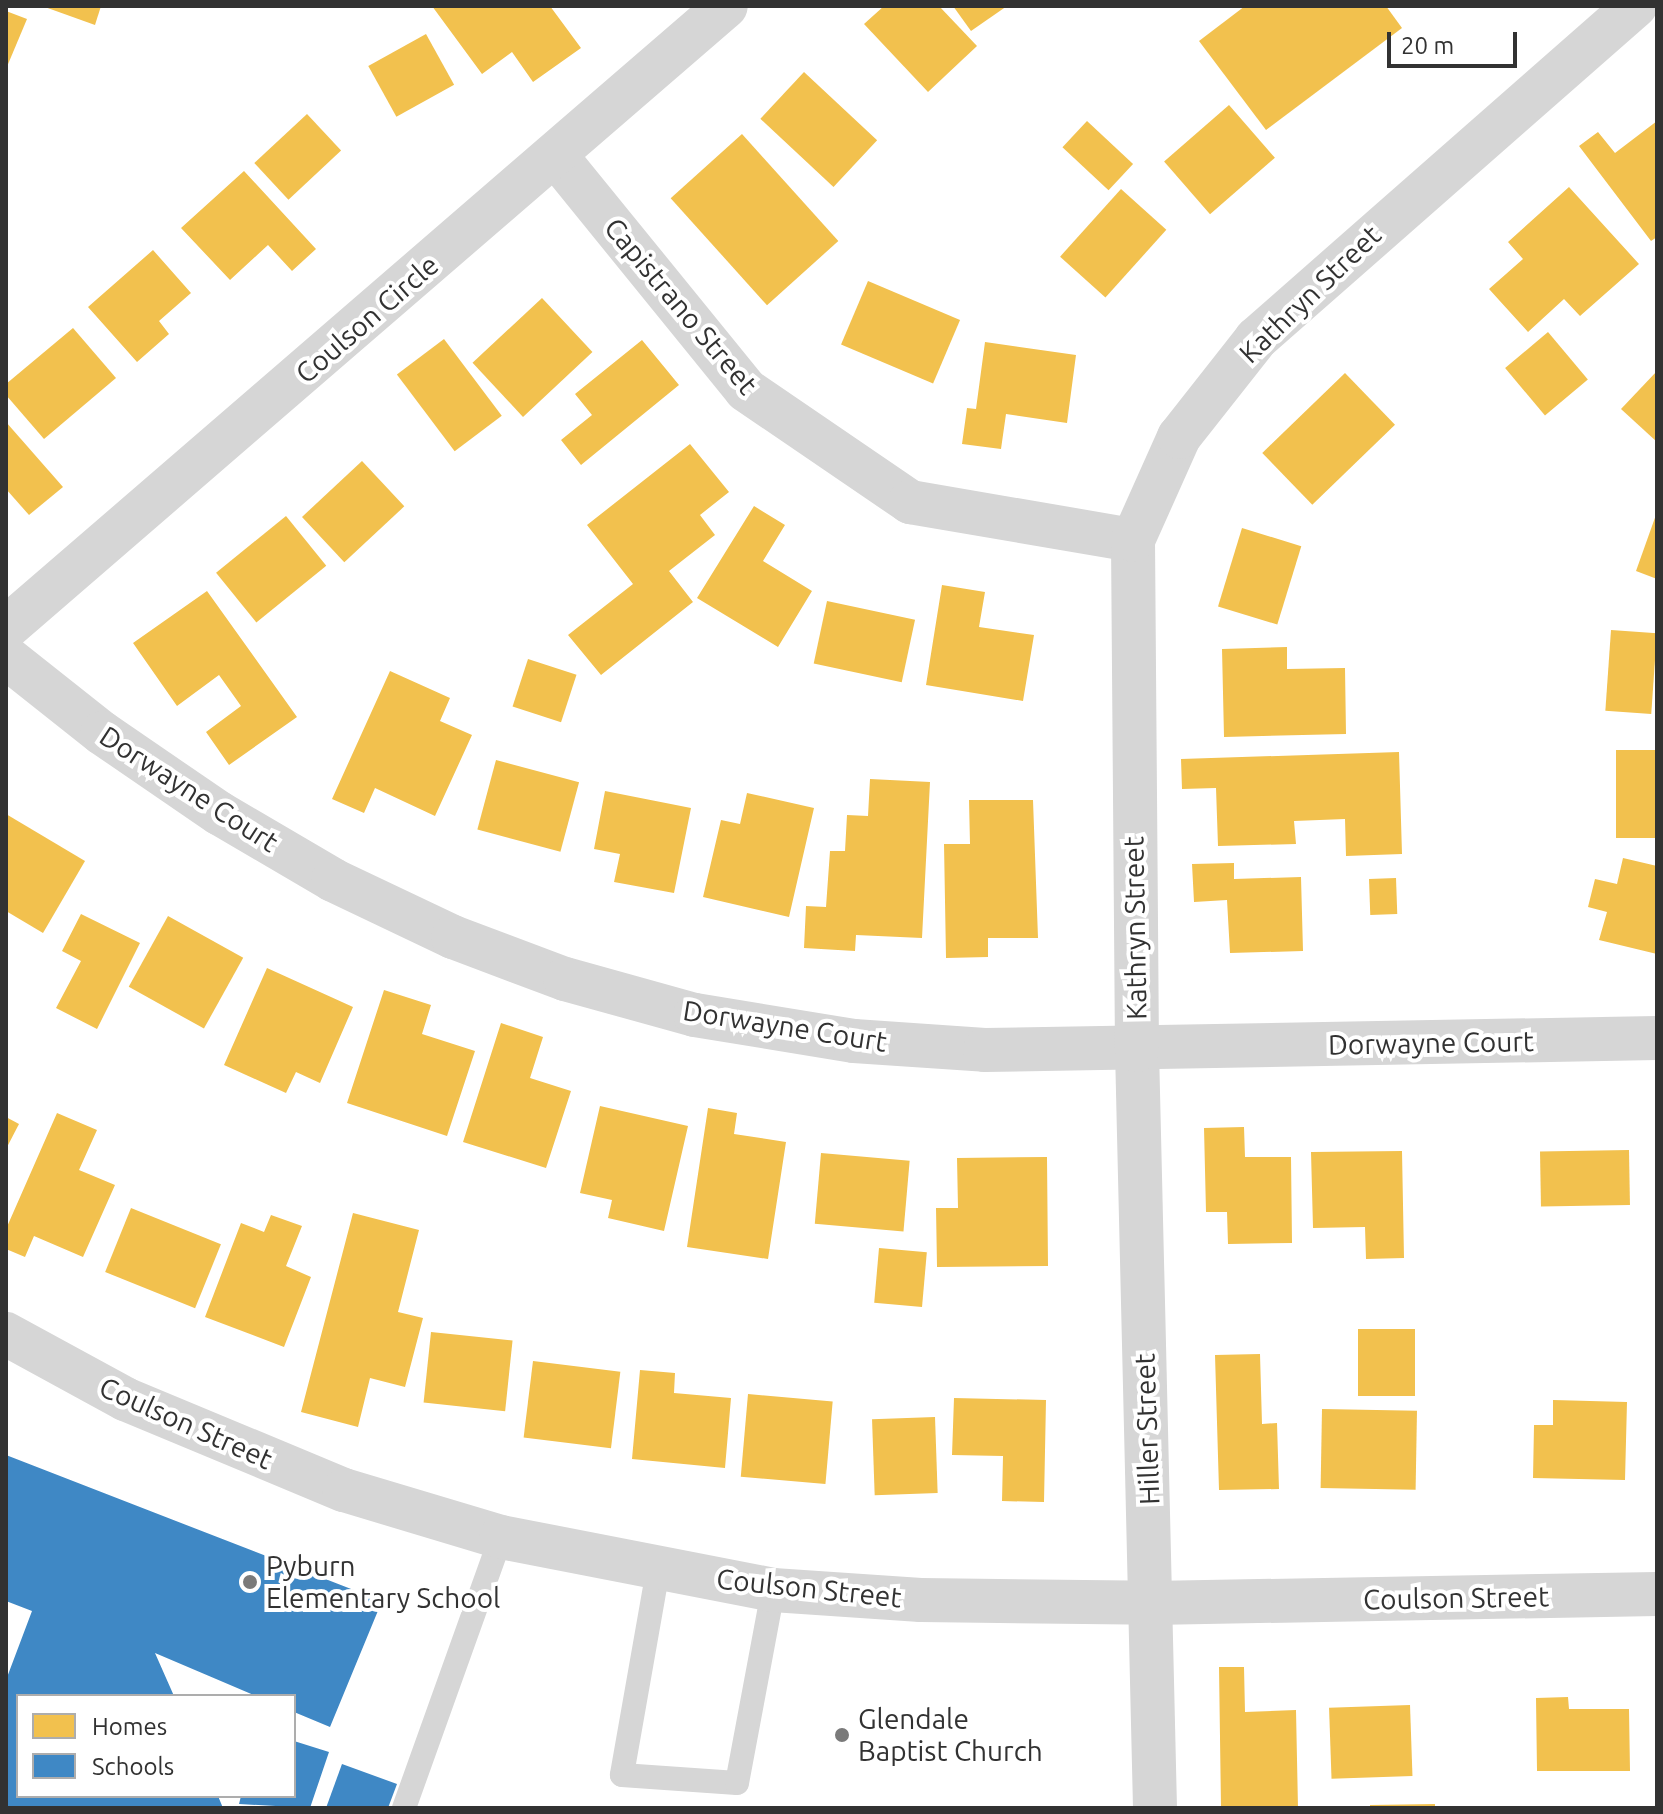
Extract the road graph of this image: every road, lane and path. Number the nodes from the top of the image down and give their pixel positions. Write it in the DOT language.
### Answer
graph roads {
  1 [pos="726,6"];
  2 [pos="1635,6"];
  3 [pos="556,156"];
  4 [pos="1133,540"];
  5 [pos="6,628"];
  6 [pos="6,657"];
  7 [pos="1657,1038"];
  8 [pos="1137,1050"];
  9 [pos="6,1334"];
  10 [pos="501,1537"];
  11 [pos="658,1570"];
  12 [pos="773,1590"];
  13 [pos="1657,1594"];
  14 [pos="1152,1603"];
  15 [pos="404,1808"];
  16 [pos="1155,1808"];
  1 -- 3 [label="street, Coulson Circle"];
  2 -- 4 [label="street, Kathryn Street"];
  3 -- 4 [label="street, Capistrano Street"];
  3 -- 5 [label="street, Coulson Circle"];
  4 -- 8 [label="street, Kathryn Street"];
  6 -- 8 [label="street, Dorwayne Court"];
  7 -- 8 [label="street, Dorwayne Court"];
  8 -- 14 [label="street, Hiller Street"];
  9 -- 10 [label="street, Coulson Street"];
  10 -- 11 [label="street, Coulson Street"];
  10 -- 15 [label="lane"];
  11 -- 12 [label="street, Coulson Street"];
  11 -- 12 [label="lane"];
  12 -- 14 [label="street, Coulson Street"];
  13 -- 14 [label="street, Coulson Street"];
  14 -- 16 [label="street, Hiller Street"];
}
